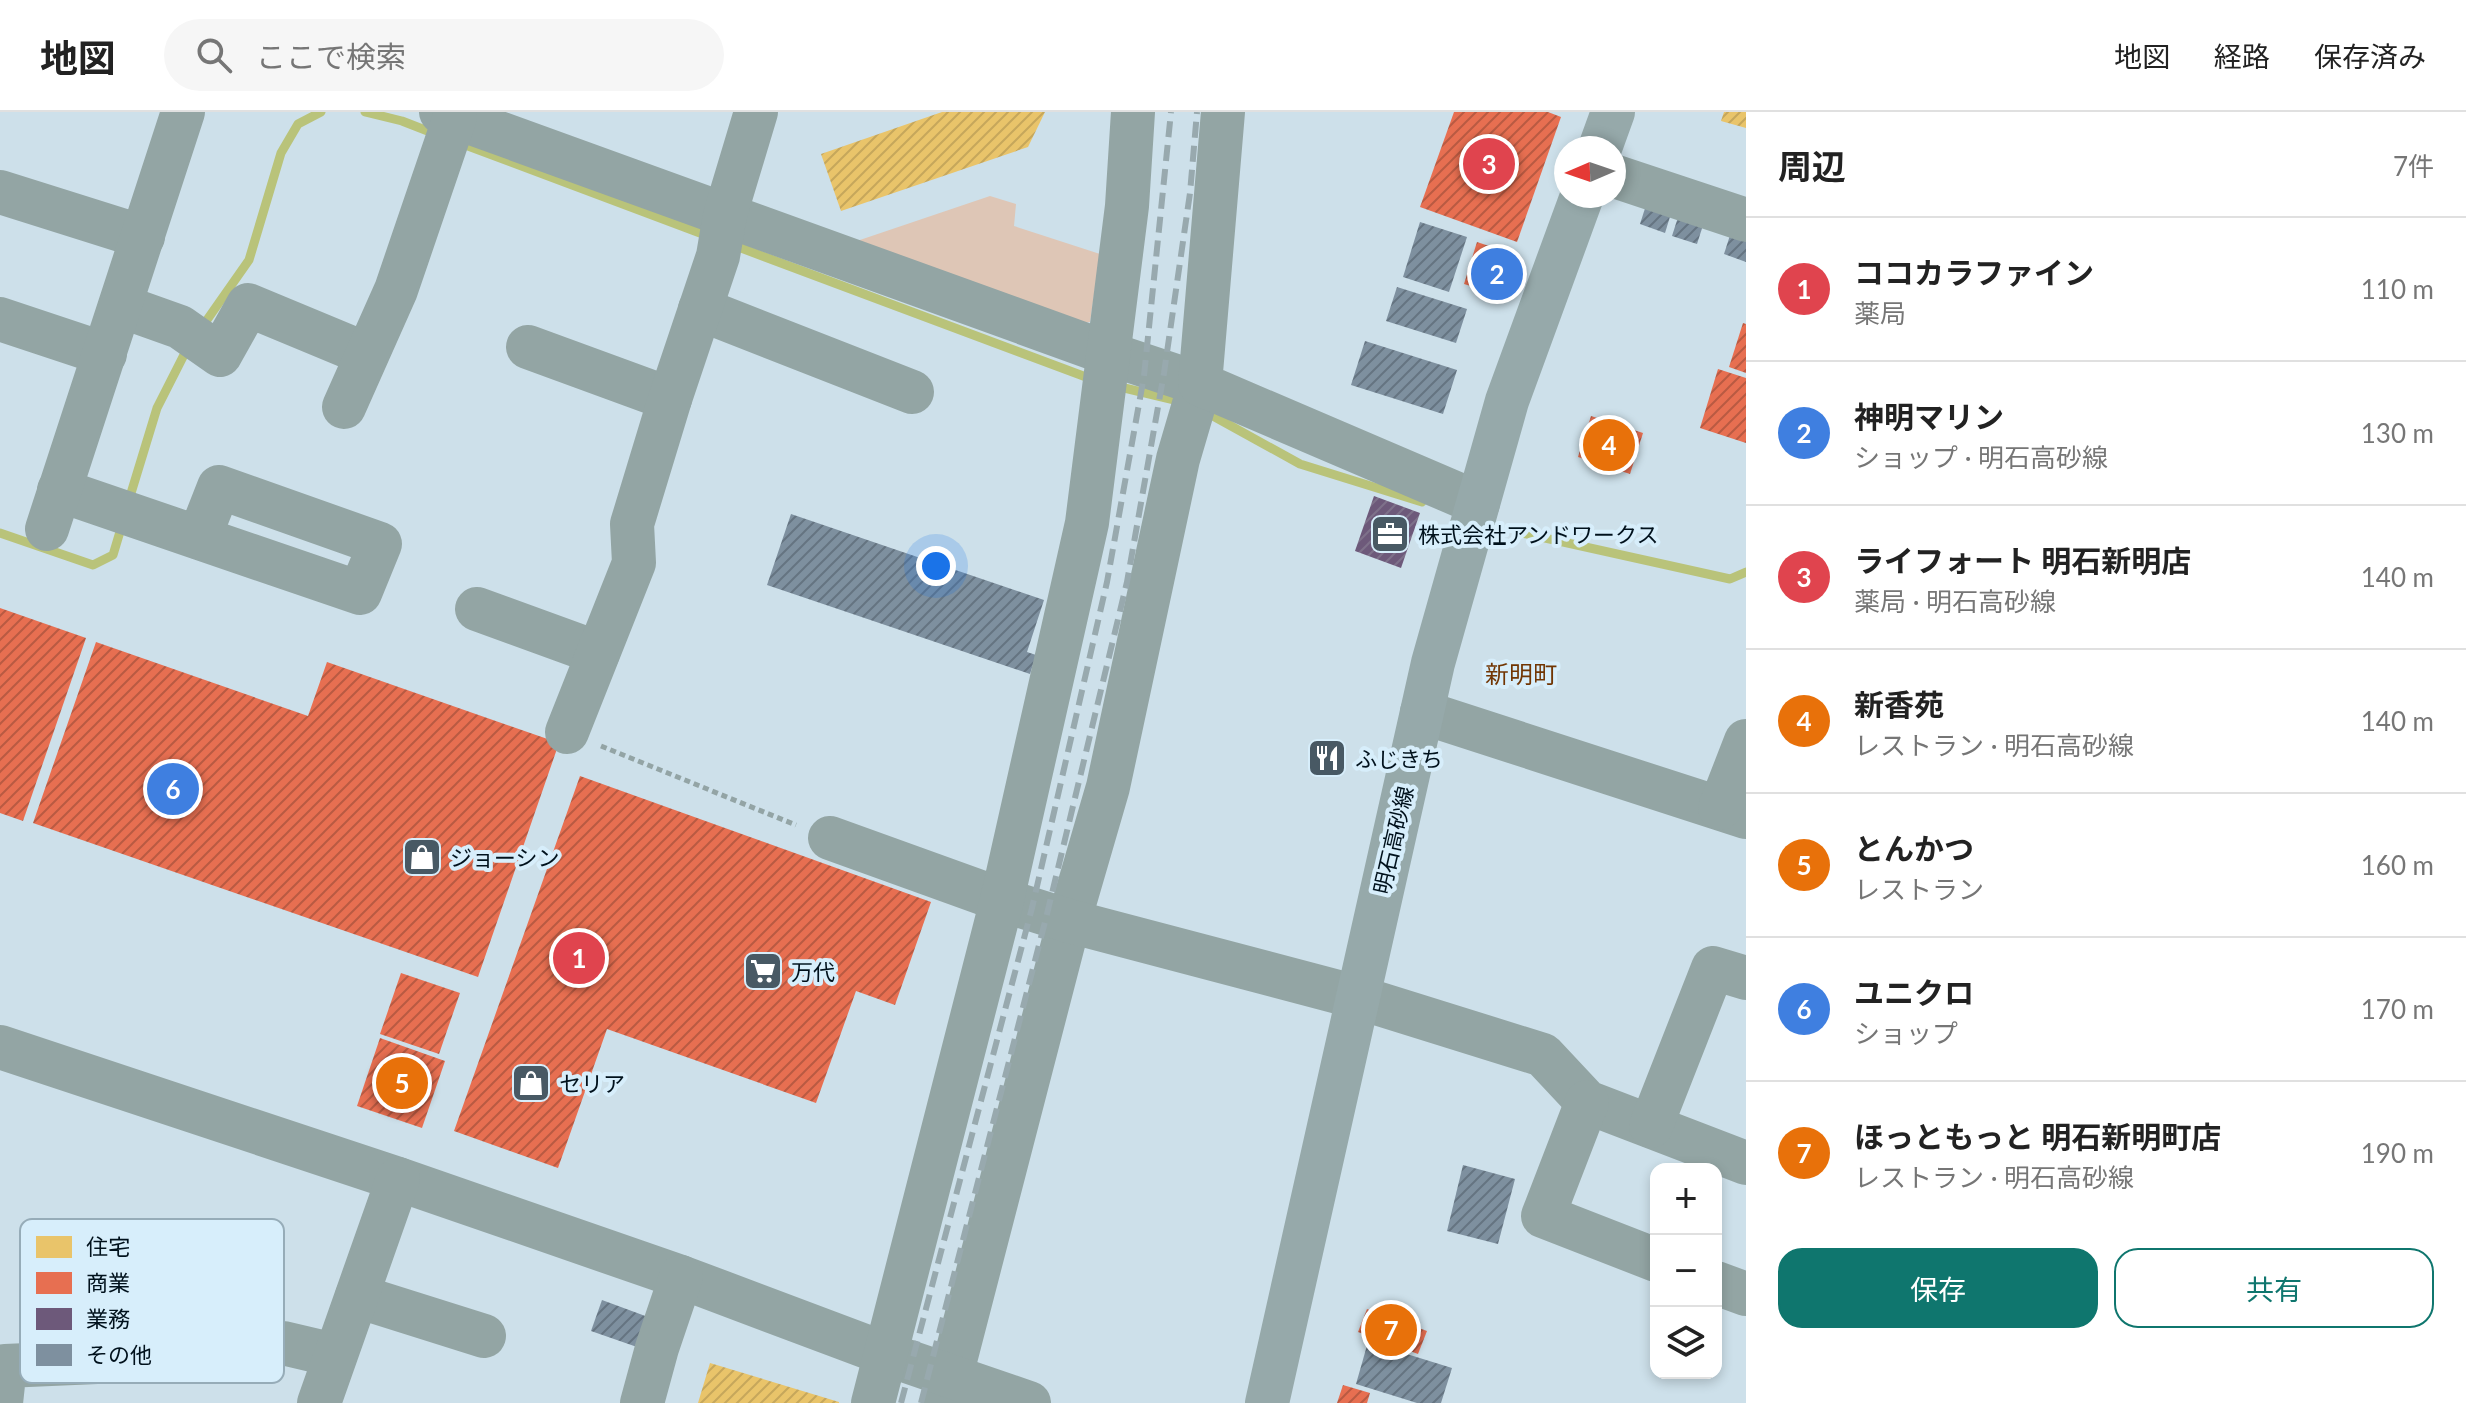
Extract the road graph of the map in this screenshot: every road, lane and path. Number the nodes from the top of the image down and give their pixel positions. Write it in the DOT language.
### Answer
graph roads {
  1 [pos="183,112"];
  2 [pos="756,112"];
  3 [pos="1133,112"];
  4 [pos="1223,112"];
  5 [pos="1613,112"];
  6 [pos="447,128"];
  7 [pos="1604,136"];
  8 [pos="1626,180"];
  9 [pos="0,192"];
  10 [pos="1578,208"];
  11 [pos="1746,220"];
  12 [pos="722,236"];
  13 [pos="143,237"];
  14 [pos="121,306"];
  15 [pos="700,309"];
  16 [pos="0,319"];
  17 [pos="528,347"];
  18 [pos="105,354"];
  19 [pos="366,354"];
  20 [pos="1110,354"];
  21 [pos="1200,384"];
  22 [pos="912,392"];
  23 [pos="670,399"];
  24 [pos="344,407"];
  25 [pos="1478,503"];
  26 [pos="199,538"];
  27 [pos="477,609"];
  28 [pos="598,653"];
  29 [pos="1422,712"];
  30 [pos="567,732"];
  31 [pos="1746,741"];
  32 [pos="1733,812"];
  33 [pos="830,838"];
  34 [pos="1002,900"];
  35 [pos="1069,921"];
  36 [pos="1746,978"];
  37 [pos="1357,997"];
  38 [pos="0,1047"];
  39 [pos="1587,1102"];
  40 [pos="1651,1126"];
  41 [pos="1746,1163"];
  42 [pos="398,1179"];
  43 [pos="1650,1258"];
  44 [pos="681,1277"];
  45 [pos="1722,1285"];
  46 [pos="1746,1294"];
  47 [pos="357,1296"];
  48 [pos="484,1336"];
  49 [pos="284,1343"];
  50 [pos="886,1354"];
  51 [pos="334,1355"];
  52 [pos="20,1365"];
  53 [pos="947,1389"];
  54 [pos="1,1403"];
  55 [pos="319,1403"];
  56 [pos="642,1403"];
  57 [pos="873,1403"];
  58 [pos="1029,1403"];
  59 [pos="1267,1403"];
  1 -- 13 [label="street"];
  2 -- 12 [label="street"];
  3 -- 20 [label="street"];
  4 -- 21 [label="street"];
  5 -- 7 [label="main road"];
  6 -- 12 [label="street"];
  6 -- 19 [label="street"];
  8 -- 11 [label="street"];
  9 -- 13 [label="street"];
  10 -- 25 [label="main road, 明石高砂線"];
  12 -- 15 [label="street"];
  12 -- 20 [label="street"];
  13 -- 14 [label="street"];
  14 -- 18 [label="street"];
  14 -- 19 [label="street"];
  15 -- 22 [label="street"];
  15 -- 23 [label="street"];
  16 -- 18 [label="street"];
  17 -- 23 [label="street"];
  18 -- 26 [label="street"];
  19 -- 24 [label="street"];
  20 -- 21 [label="street"];
  20 -- 34 [label="street"];
  21 -- 25 [label="street"];
  21 -- 35 [label="street"];
  23 -- 28 [label="street"];
  25 -- 29 [label="main road, 明石高砂線"];
  27 -- 28 [label="street"];
  28 -- 30 [label="street"];
  29 -- 32 [label="street"];
  29 -- 37 [label="main road, 明石高砂線"];
  30 -- 33 [label="path"];
  31 -- 32 [label="street"];
  33 -- 34 [label="street"];
  34 -- 35 [label="street"];
  34 -- 50 [label="street"];
  35 -- 37 [label="street"];
  35 -- 53 [label="street"];
  36 -- 40 [label="street"];
  37 -- 39 [label="street"];
  37 -- 59 [label="main road, 明石高砂線"];
  38 -- 42 [label="street"];
  39 -- 40 [label="street"];
  39 -- 43 [label="street"];
  40 -- 41 [label="street"];
  42 -- 44 [label="street"];
  42 -- 47 [label="street"];
  44 -- 50 [label="street"];
  44 -- 56 [label="street"];
  45 -- 46 [label="street"];
  47 -- 48 [label="street"];
  47 -- 51 [label="street"];
  49 -- 51 [label="street"];
  50 -- 53 [label="street"];
  50 -- 57 [label="street"];
  51 -- 55 [label="street"];
  52 -- 54 [label="street"];
  53 -- 58 [label="street"];
}
